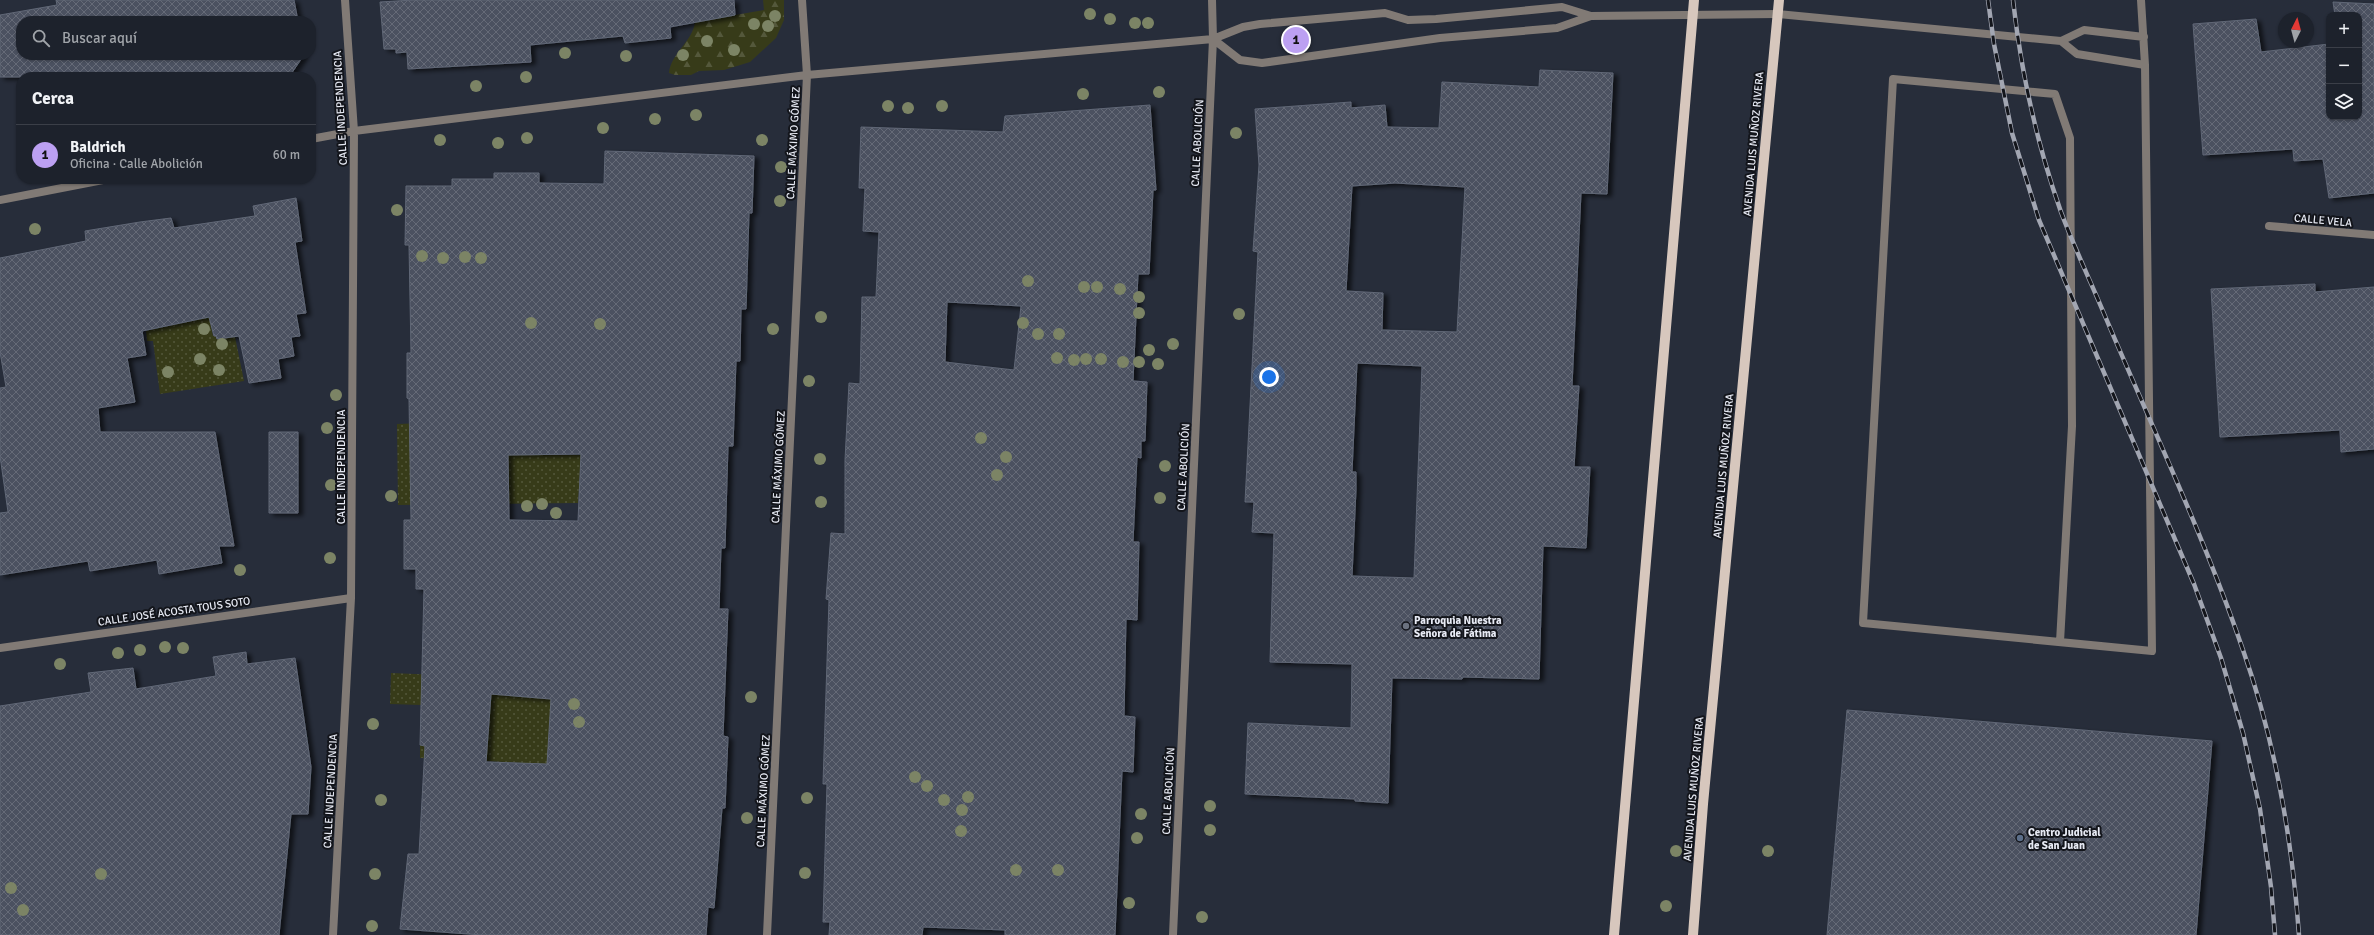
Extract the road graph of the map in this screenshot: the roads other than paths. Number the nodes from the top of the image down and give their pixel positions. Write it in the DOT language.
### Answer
graph roads {
  1 [pos="345,0"];
  2 [pos="802,0"];
  3 [pos="1212,0"];
  4 [pos="1694,0"];
  5 [pos="1779,0"];
  6 [pos="2141,0"];
  7 [pos="1777,14"];
  8 [pos="1591,16"];
  9 [pos="1693,16"];
  10 [pos="2144,37"];
  11 [pos="1213,39"];
  12 [pos="2061,41"];
  13 [pos="2145,65"];
  14 [pos="807,75"];
  15 [pos="354,131"];
  16 [pos="316,139"];
  17 [pos="82,184"];
  18 [pos="0,200"];
  19 [pos="2269,226"];
  20 [pos="2374,235"];
  21 [pos="350,598"];
  22 [pos="2060,642"];
  23 [pos="0,648"];
  24 [pos="333,935"];
  25 [pos="767,935"];
  26 [pos="1173,935"];
  27 [pos="1614,935"];
  28 [pos="1693,935"];
  1 -- 15 [label="street, CALLE INDEPENDENCIA"];
  2 -- 14 [label="street, CALLE MÁXIMO GÓMEZ"];
  3 -- 11 [label="street, CALLE ABOLICIÓN"];
  4 -- 9 [label="main road"];
  5 -- 7 [label="main road, AVENIDA LUIS MUÑOZ RIVERA"];
  6 -- 10 [label="street"];
  7 -- 9 [label="street"];
  7 -- 12 [label="street"];
  7 -- 28 [label="main road, AVENIDA LUIS MUÑOZ RIVERA"];
  8 -- 9 [label="street"];
  8 -- 11 [label="street"];
  8 -- 11 [label="street"];
  9 -- 27 [label="main road"];
  10 -- 12 [label="street"];
  10 -- 13 [label="street"];
  11 -- 14 [label="street"];
  11 -- 26 [label="street, CALLE ABOLICIÓN"];
  12 -- 13 [label="street"];
  13 -- 22 [label="street"];
  14 -- 15 [label="street"];
  14 -- 25 [label="street, CALLE MÁXIMO GÓMEZ"];
  15 -- 16 [label="street"];
  15 -- 21 [label="street, CALLE INDEPENDENCIA"];
  17 -- 18 [label="street"];
  19 -- 20 [label="street, CALLE VELA"];
  21 -- 23 [label="street, CALLE JOSÉ ACOSTA TOUS SOTO"];
  21 -- 24 [label="street, CALLE INDEPENDENCIA"];
  22 -- 22 [label="street"];
}
